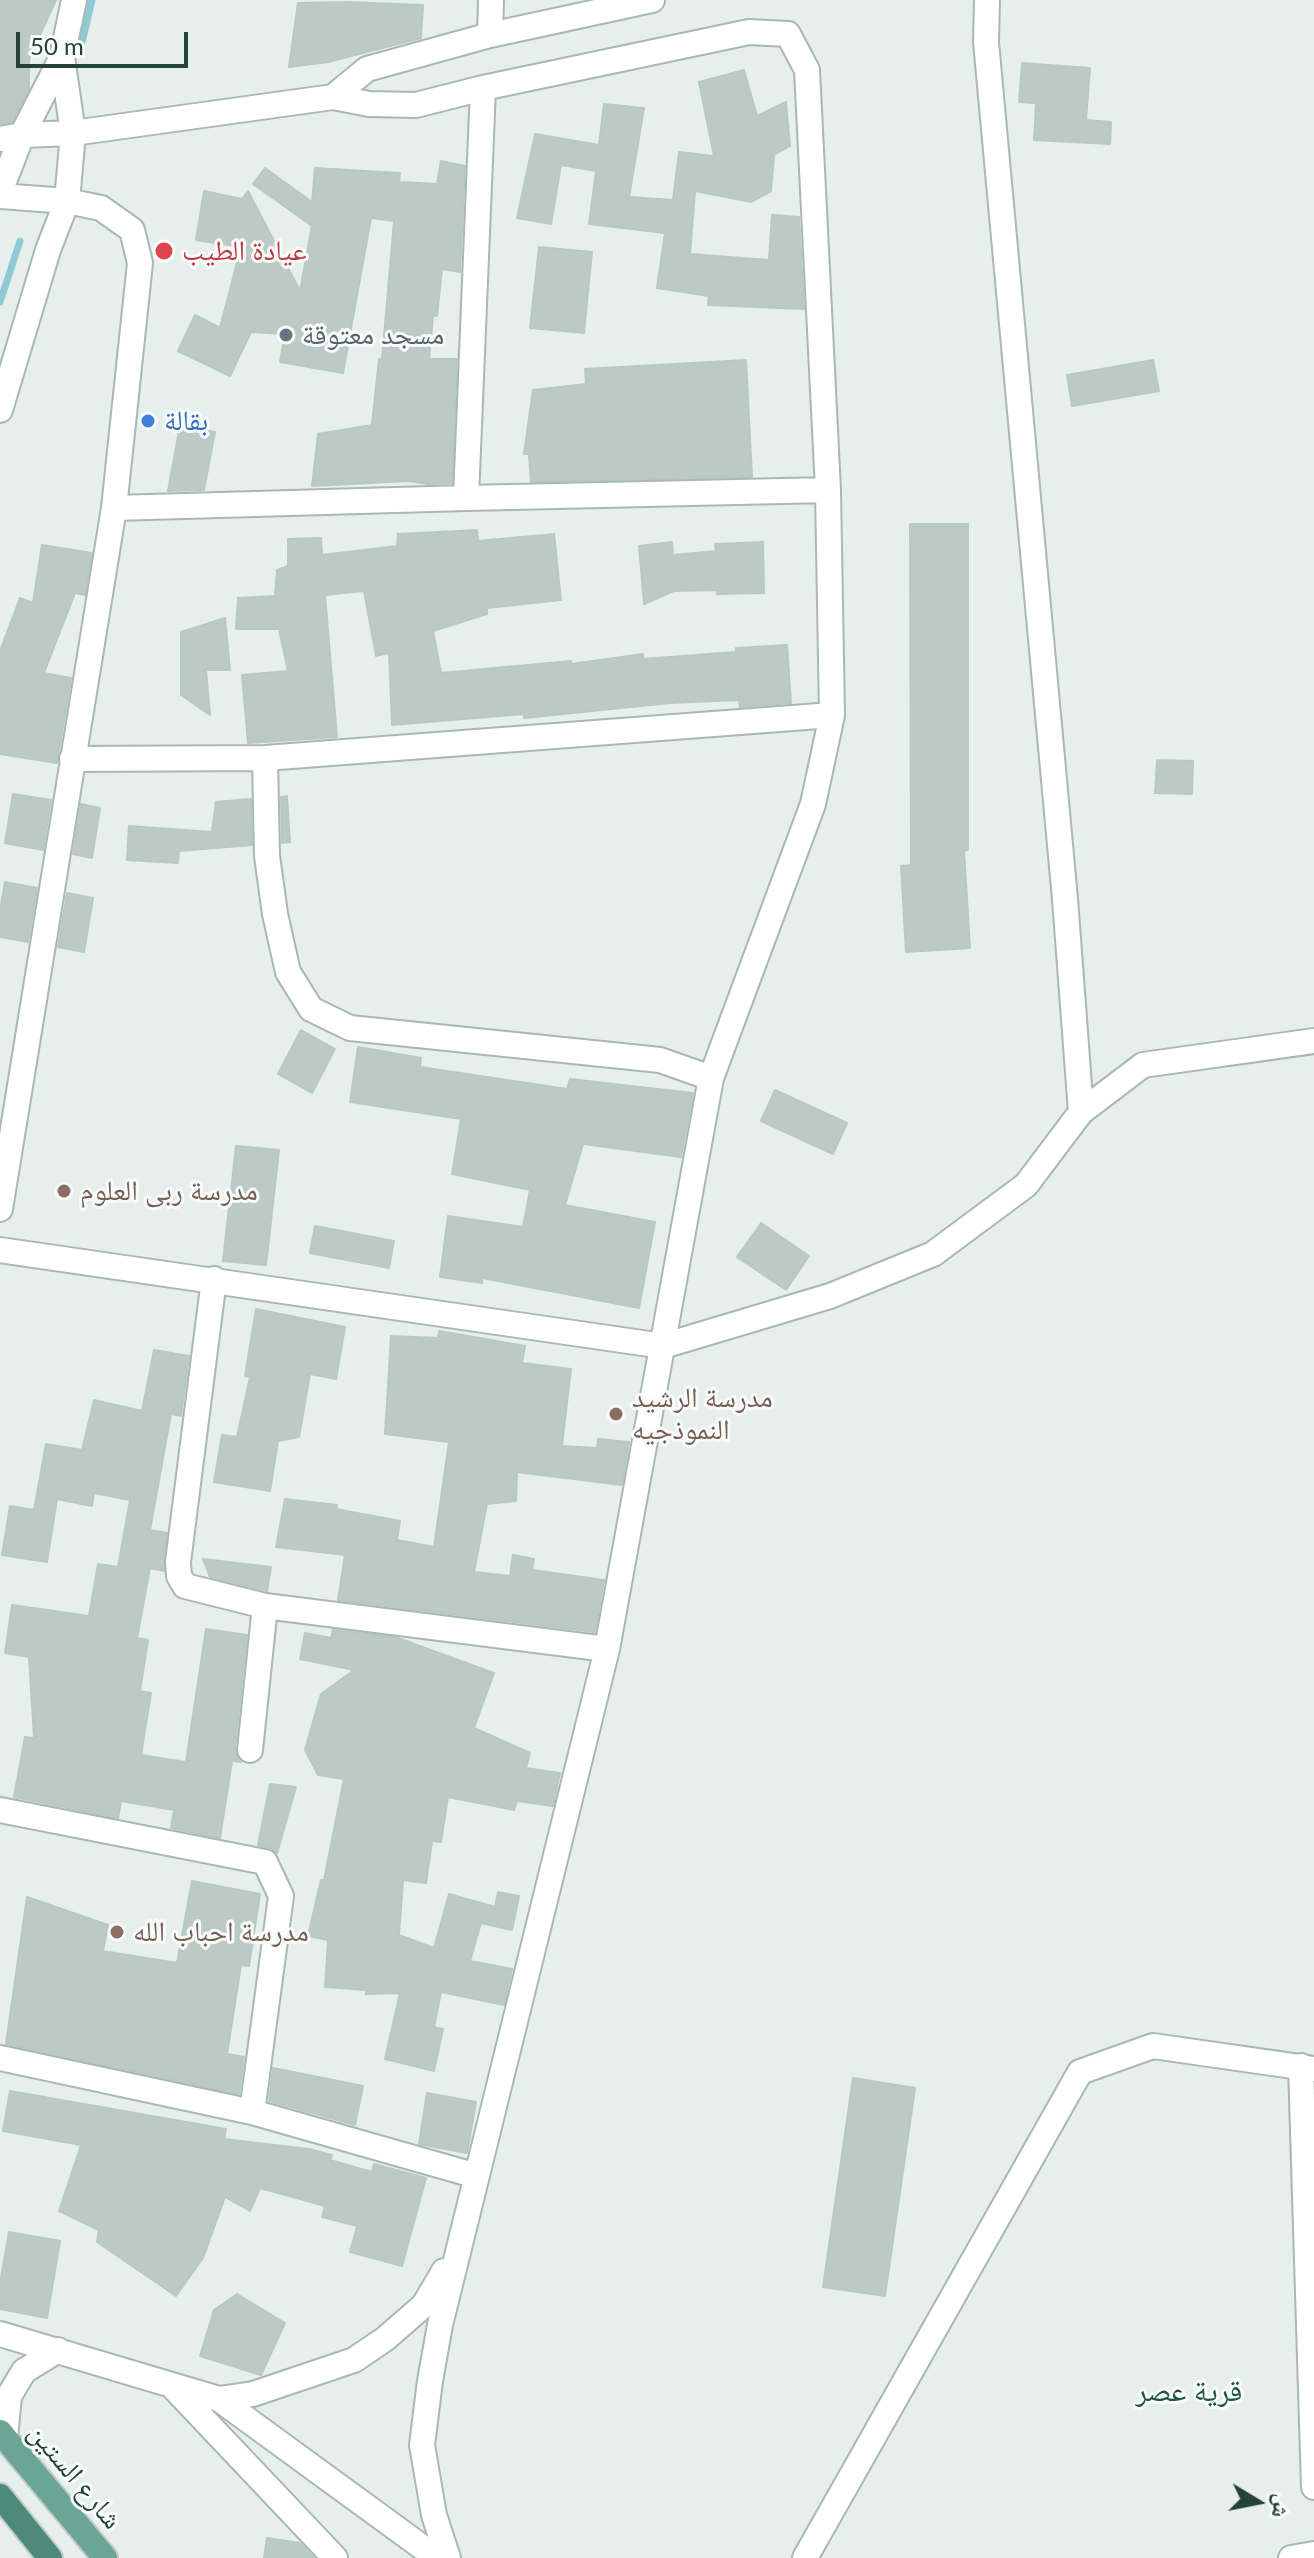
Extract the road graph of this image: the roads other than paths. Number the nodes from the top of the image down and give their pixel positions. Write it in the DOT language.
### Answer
graph roads {
  1 [pos="74,0"];
  2 [pos="491,0"];
  3 [pos="652,0"];
  4 [pos="987,0"];
  5 [pos="490,35"];
  6 [pos="62,57"];
  7 [pos="483,88"];
  8 [pos="333,97"];
  9 [pos="73,133"];
  10 [pos="11,137"];
  11 [pos="0,194"];
  12 [pos="67,201"];
  13 [pos="0,410"];
  14 [pos="828,490"];
  15 [pos="466,498"];
  16 [pos="114,508"];
  17 [pos="832,715"];
  18 [pos="265,758"];
  19 [pos="72,759"];
  20 [pos="1314,1041"];
  21 [pos="711,1078"];
  22 [pos="1081,1112"];
  23 [pos="0,1209"];
  24 [pos="0,1250"];
  25 [pos="214,1279"];
  26 [pos="663,1346"];
  27 [pos="265,1606"];
  28 [pos="607,1649"];
  29 [pos="250,1750"];
  30 [pos="0,1810"];
  31 [pos="0,2058"];
  32 [pos="1308,2067"];
  33 [pos="252,2112"];
  34 [pos="477,2176"];
  35 [pos="457,2250"];
  36 [pos="0,2334"];
  37 [pos="58,2350"];
  38 [pos="174,2387"];
  39 [pos="219,2399"];
  40 [pos="2,2435"];
  41 [pos="1314,2487"];
  42 [pos="0,2496"];
  43 [pos="311,2546"];
  44 [pos="1314,2554"];
  45 [pos="50,2558"];
  46 [pos="105,2558"];
  47 [pos="335,2558"];
  48 [pos="437,2558"];
  49 [pos="448,2558"];
  50 [pos="805,2558"];
  51 [pos="1291,2558"];
  1 -- 6 [label="street"];
  2 -- 5 [label="street"];
  3 -- 5 [label="street"];
  4 -- 22 [label="street"];
  5 -- 8 [label="street"];
  6 -- 9 [label="street"];
  6 -- 10 [label="street"];
  7 -- 8 [label="street"];
  7 -- 14 [label="street"];
  7 -- 15 [label="street"];
  8 -- 9 [label="street"];
  9 -- 10 [label="street"];
  9 -- 12 [label="street"];
  10 -- 11 [label="street"];
  11 -- 12 [label="street"];
  12 -- 13 [label="street"];
  12 -- 16 [label="street"];
  14 -- 15 [label="street"];
  14 -- 17 [label="street"];
  15 -- 16 [label="street"];
  16 -- 19 [label="street"];
  17 -- 18 [label="street"];
  17 -- 21 [label="street"];
  18 -- 19 [label="street"];
  18 -- 21 [label="street"];
  19 -- 23 [label="street"];
  20 -- 22 [label="street"];
  21 -- 26 [label="street"];
  22 -- 26 [label="street"];
  24 -- 25 [label="street"];
  25 -- 26 [label="street"];
  25 -- 27 [label="street"];
  26 -- 28 [label="street"];
  27 -- 28 [label="street"];
  27 -- 29 [label="street"];
  28 -- 34 [label="street"];
  30 -- 33 [label="street"];
  31 -- 33 [label="street"];
  32 -- 41 [label="street"];
  32 -- 50 [label="street"];
  33 -- 34 [label="street"];
  34 -- 35 [label="street"];
  35 -- 39 [label="street"];
  35 -- 49 [label="street"];
  36 -- 37 [label="street"];
  37 -- 38 [label="street"];
  37 -- 40 [label="street"];
  38 -- 39 [label="street"];
  38 -- 43 [label="street"];
  39 -- 48 [label="street"];
  40 -- 46 [label="main road, شارع الستين"];
  42 -- 45 [label="highway"];
  43 -- 47 [label="street"];
  44 -- 51 [label="street"];
}
